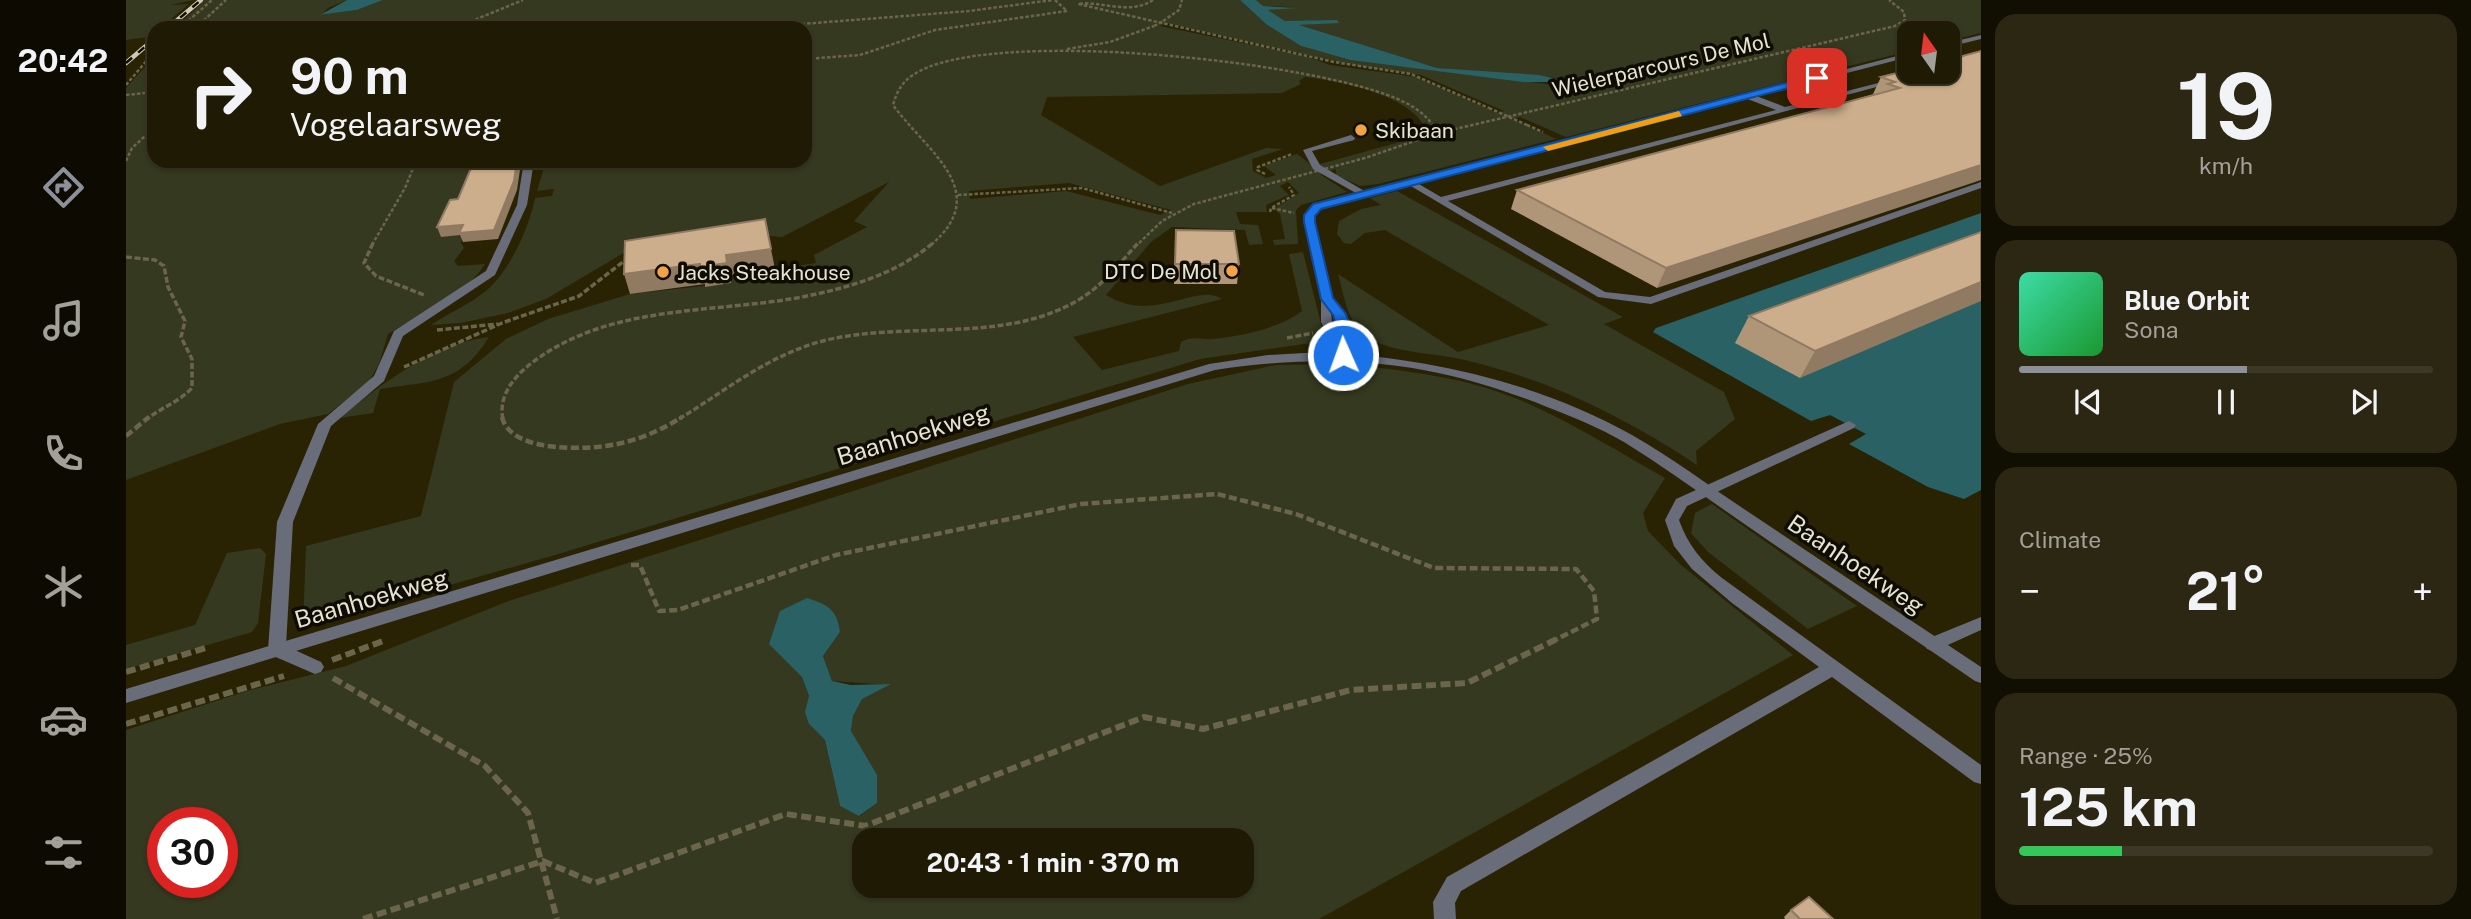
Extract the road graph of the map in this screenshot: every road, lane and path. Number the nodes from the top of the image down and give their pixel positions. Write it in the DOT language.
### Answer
graph roads {
  1 [pos="212,0"];
  2 [pos="226,0"];
  3 [pos="523,0"];
  4 [pos="1054,0"];
  5 [pos="1153,0"];
  6 [pos="1182,0"];
  7 [pos="1889,0"];
  8 [pos="188,21"];
  9 [pos="203,21"];
  10 [pos="471,21"];
  11 [pos="812,23"];
  12 [pos="1981,37"];
  13 [pos="1960,42"];
  14 [pos="1056,50"];
  15 [pos="812,58"];
  16 [pos="1897,58"];
  17 [pos="147,60"];
  18 [pos="1897,80"];
  19 [pos="126,85"];
  20 [pos="147,93"];
  21 [pos="126,95"];
  22 [pos="1748,96"];
  23 [pos="1784,110"];
  24 [pos="1527,125"];
  25 [pos="1437,133"];
  26 [pos="147,134"];
  27 [pos="1351,138"];
  28 [pos="1307,150"];
  29 [pos="126,161"];
  30 [pos="413,168"];
  31 [pos="528,168"];
  32 [pos="1319,169"];
  33 [pos="1265,174"];
  34 [pos="1409,182"];
  35 [pos="1981,185"];
  36 [pos="1289,187"];
  37 [pos="1363,194"];
  38 [pos="958,195"];
  39 [pos="1441,200"];
  40 [pos="1270,212"];
  41 [pos="1173,214"];
  42 [pos="631,256"];
  43 [pos="126,257"];
  44 [pos="444,307"];
  45 [pos="502,323"];
  46 [pos="398,334"];
  47 [pos="1342,350"];
  48 [pos="380,378"];
  49 [pos="1849,425"];
  50 [pos="126,436"];
  51 [pos="1705,490"];
  52 [pos="626,565"];
  53 [pos="1981,622"];
  54 [pos="1933,644"];
  55 [pos="277,650"];
  56 [pos="315,667"];
  57 [pos="1833,668"];
  58 [pos="1981,676"];
  59 [pos="126,696"];
  60 [pos="126,724"];
  61 [pos="1981,776"];
  62 [pos="543,861"];
  63 [pos="363,919"];
  64 [pos="557,919"];
  65 [pos="1445,919"];
  1 -- 8 [label="path"];
  2 -- 9 [label="path"];
  3 -- 10 [label="path"];
  4 -- 11 [label="path"];
  4 -- 15 [label="path"];
  5 -- 24 [label="path, bridge"];
  6 -- 14 [label="path, bridge"];
  7 -- 25 [label="path, Wielerparcours De Mol"];
  12 -- 13 [label="street"];
  14 -- 25 [label="path"];
  14 -- 38 [label="path"];
  16 -- 22 [label="street"];
  17 -- 19 [label="path"];
  18 -- 23 [label="street"];
  20 -- 21 [label="path"];
  22 -- 23 [label="street"];
  22 -- 34 [label="street"];
  23 -- 39 [label="street"];
  25 -- 32 [label="path, Wielerparcours De Mol"];
  26 -- 29 [label="path"];
  27 -- 28 [label="street"];
  28 -- 32 [label="street"];
  28 -- 33 [label="path"];
  30 -- 44 [label="path"];
  31 -- 44 [label="street"];
  32 -- 37 [label="street"];
  32 -- 41 [label="path, Wielerparcours De Mol"];
  34 -- 37 [label="street"];
  34 -- 39 [label="street"];
  35 -- 39 [label="street"];
  36 -- 40 [label="path"];
  37 -- 47 [label="street"];
  38 -- 41 [label="path"];
  38 -- 41 [label="path, Wielerparcours De Mol"];
  42 -- 45 [label="path"];
  43 -- 50 [label="path"];
  44 -- 46 [label="street"];
  45 -- 46 [label="path"];
  45 -- 48 [label="path"];
  46 -- 48 [label="street"];
  47 -- 51 [label="street, Baanhoekweg"];
  47 -- 55 [label="street, Baanhoekweg"];
  48 -- 55 [label="street"];
  49 -- 51 [label="street"];
  51 -- 54 [label="street, Baanhoekweg"];
  51 -- 57 [label="street"];
  52 -- 62 [label="path"];
  53 -- 54 [label="street"];
  54 -- 58 [label="street, Baanhoekweg"];
  55 -- 56 [label="street"];
  55 -- 59 [label="street, Baanhoekweg"];
  56 -- 60 [label="path"];
  56 -- 62 [label="path"];
  57 -- 61 [label="street"];
  57 -- 65 [label="street"];
  62 -- 63 [label="path"];
  62 -- 64 [label="path"];
}
